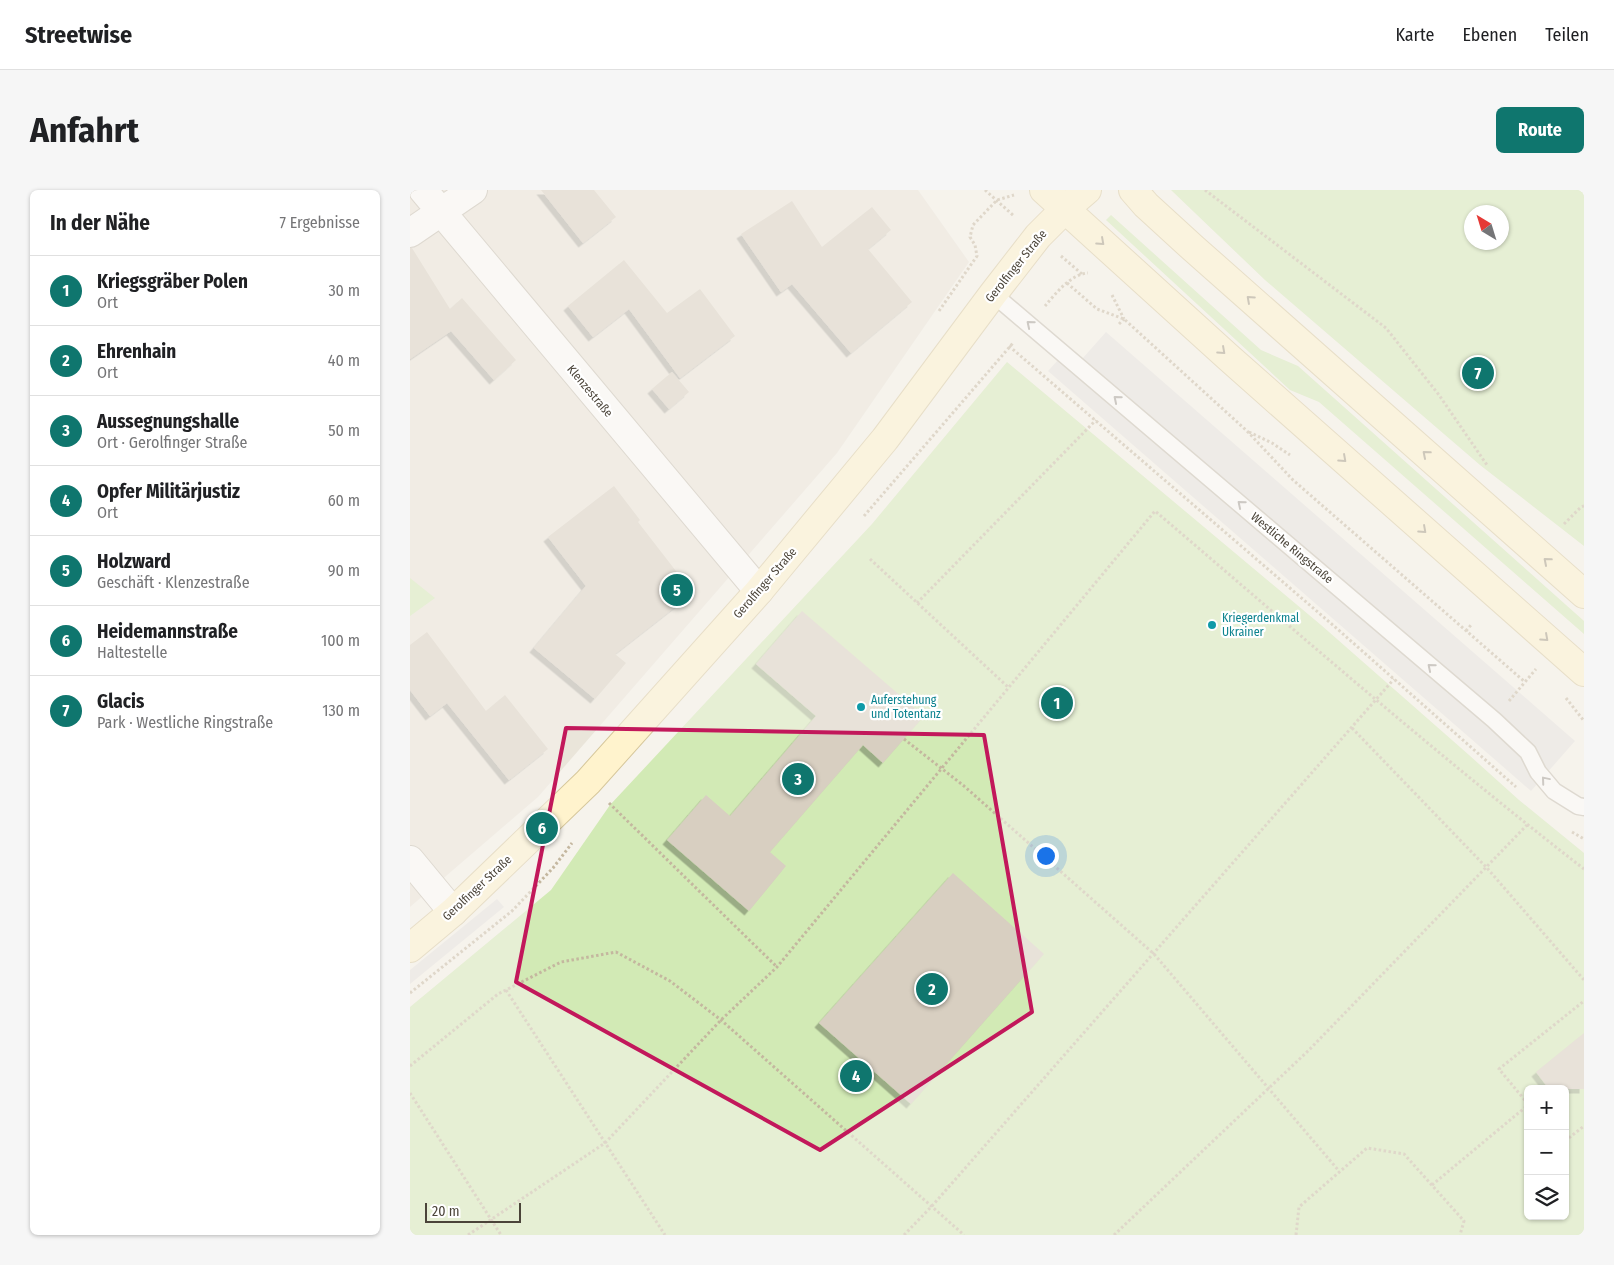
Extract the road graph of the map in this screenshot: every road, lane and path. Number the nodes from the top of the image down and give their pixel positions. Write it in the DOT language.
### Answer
graph roads {
  1 [pos="423,190"];
  2 [pos="473,190"];
  3 [pos="985,190"];
  4 [pos="1044,190"];
  5 [pos="1087,190"];
  6 [pos="1133,190"];
  7 [pos="1204,190"];
  8 [pos="1017,194"];
  9 [pos="1065,209"];
  10 [pos="441,212"];
  11 [pos="410,233"];
  12 [pos="1093,273"];
  13 [pos="1082,274"];
  14 [pos="1067,283"];
  15 [pos="992,294"];
  16 [pos="1112,294"];
  17 [pos="1124,319"];
  18 [pos="1119,324"];
  19 [pos="1009,346"];
  20 [pos="1213,401"];
  21 [pos="1209,405"];
  22 [pos="1096,420"];
  23 [pos="1489,466"];
  24 [pos="1584,506"];
  25 [pos="1564,524"];
  26 [pos="870,559"];
  27 [pos="759,591"];
  28 [pos="1584,594"];
  29 [pos="917,603"];
  30 [pos="1471,625"];
  31 [pos="1466,631"];
  32 [pos="1536,669"];
  33 [pos="1584,672"];
  34 [pos="1394,679"];
  35 [pos="1008,687"];
  36 [pos="1377,700"];
  37 [pos="1352,728"];
  38 [pos="904,739"];
  39 [pos="942,768"];
  40 [pos="588,782"];
  41 [pos="1522,792"];
  42 [pos="1584,807"];
  43 [pos="1528,825"];
  44 [pos="1567,829"];
  45 [pos="1584,839"];
  46 [pos="410,860"];
  47 [pos="1487,868"];
  48 [pos="1584,869"];
  49 [pos="453,912"];
  50 [pos="410,948"];
  51 [pos="1154,954"];
  52 [pos="777,967"];
  53 [pos="1584,980"];
  54 [pos="506,990"];
  55 [pos="1584,1001"];
  56 [pos="722,1020"];
  57 [pos="410,1066"];
  58 [pos="1268,1089"];
  59 [pos="410,1093"];
  60 [pos="1524,1099"];
  61 [pos="1524,1107"];
  62 [pos="1584,1126"];
  63 [pos="1569,1139"];
  64 [pos="605,1143"];
  65 [pos="1339,1171"];
  66 [pos="1432,1185"];
  67 [pos="932,1206"];
  68 [pos="491,1219"];
  69 [pos="468,1235"];
  70 [pos="501,1235"];
  71 [pos="665,1235"];
  72 [pos="904,1235"];
  73 [pos="964,1235"];
  74 [pos="1114,1235"];
  75 [pos="1296,1235"];
  76 [pos="1460,1235"];
  1 -- 10 [label="street, Klenzestraße"];
  2 -- 10 [label="street"];
  3 -- 8 [label="path"];
  4 -- 9 [label="main road"];
  5 -- 9 [label="main road, Gerolfinger Straße"];
  28 -- 6 [label="main road, one-way"];
  7 -- 23 [label="path"];
  9 -- 15 [label="main road, Gerolfinger Straße"];
  9 -- 33 [label="main road, one-way"];
  10 -- 11 [label="street"];
  10 -- 27 [label="street, Klenzestraße"];
  12 -- 13 [label="path"];
  14 -- 17 [label="path"];
  15 -- 27 [label="main road, Gerolfinger Straße"];
  42 -- 15 [label="lane, Westliche Ringstraße, one-way"];
  16 -- 17 [label="path"];
  17 -- 18 [label="path"];
  17 -- 20 [label="path"];
  19 -- 22 [label="path"];
  20 -- 21 [label="path"];
  20 -- 31 [label="path"];
  22 -- 29 [label="path"];
  22 -- 34 [label="path"];
  24 -- 25 [label="path"];
  26 -- 29 [label="path"];
  27 -- 40 [label="main road, Gerolfinger Straße"];
  29 -- 35 [label="path"];
  30 -- 31 [label="path"];
  31 -- 32 [label="path"];
  34 -- 36 [label="path"];
  34 -- 41 [label="path"];
  35 -- 36 [label="path"];
  35 -- 39 [label="path"];
  36 -- 37 [label="path"];
  36 -- 43 [label="path"];
  37 -- 47 [label="path"];
  37 -- 51 [label="path"];
  38 -- 39 [label="path"];
  39 -- 51 [label="path"];
  39 -- 52 [label="path"];
  40 -- 49 [label="main road, Gerolfinger Straße"];
  40 -- 52 [label="path"];
  43 -- 47 [label="path"];
  43 -- 48 [label="path"];
  44 -- 45 [label="path"];
  46 -- 49 [label="street"];
  47 -- 53 [label="path"];
  47 -- 58 [label="path"];
  49 -- 50 [label="main road, Gerolfinger Straße"];
  51 -- 58 [label="path"];
  51 -- 67 [label="path"];
  52 -- 56 [label="path"];
  54 -- 56 [label="path"];
  54 -- 57 [label="path"];
  54 -- 64 [label="path"];
  55 -- 60 [label="path"];
  56 -- 64 [label="path"];
  56 -- 67 [label="path"];
  58 -- 65 [label="path"];
  58 -- 74 [label="path"];
  59 -- 68 [label="path"];
  61 -- 66 [label="path"];
  62 -- 63 [label="path"];
  64 -- 68 [label="path"];
  64 -- 71 [label="path"];
  65 -- 66 [label="path"];
  65 -- 75 [label="path"];
  66 -- 76 [label="path"];
  67 -- 72 [label="path"];
  67 -- 73 [label="path"];
  68 -- 69 [label="path"];
  68 -- 70 [label="path"];
}
